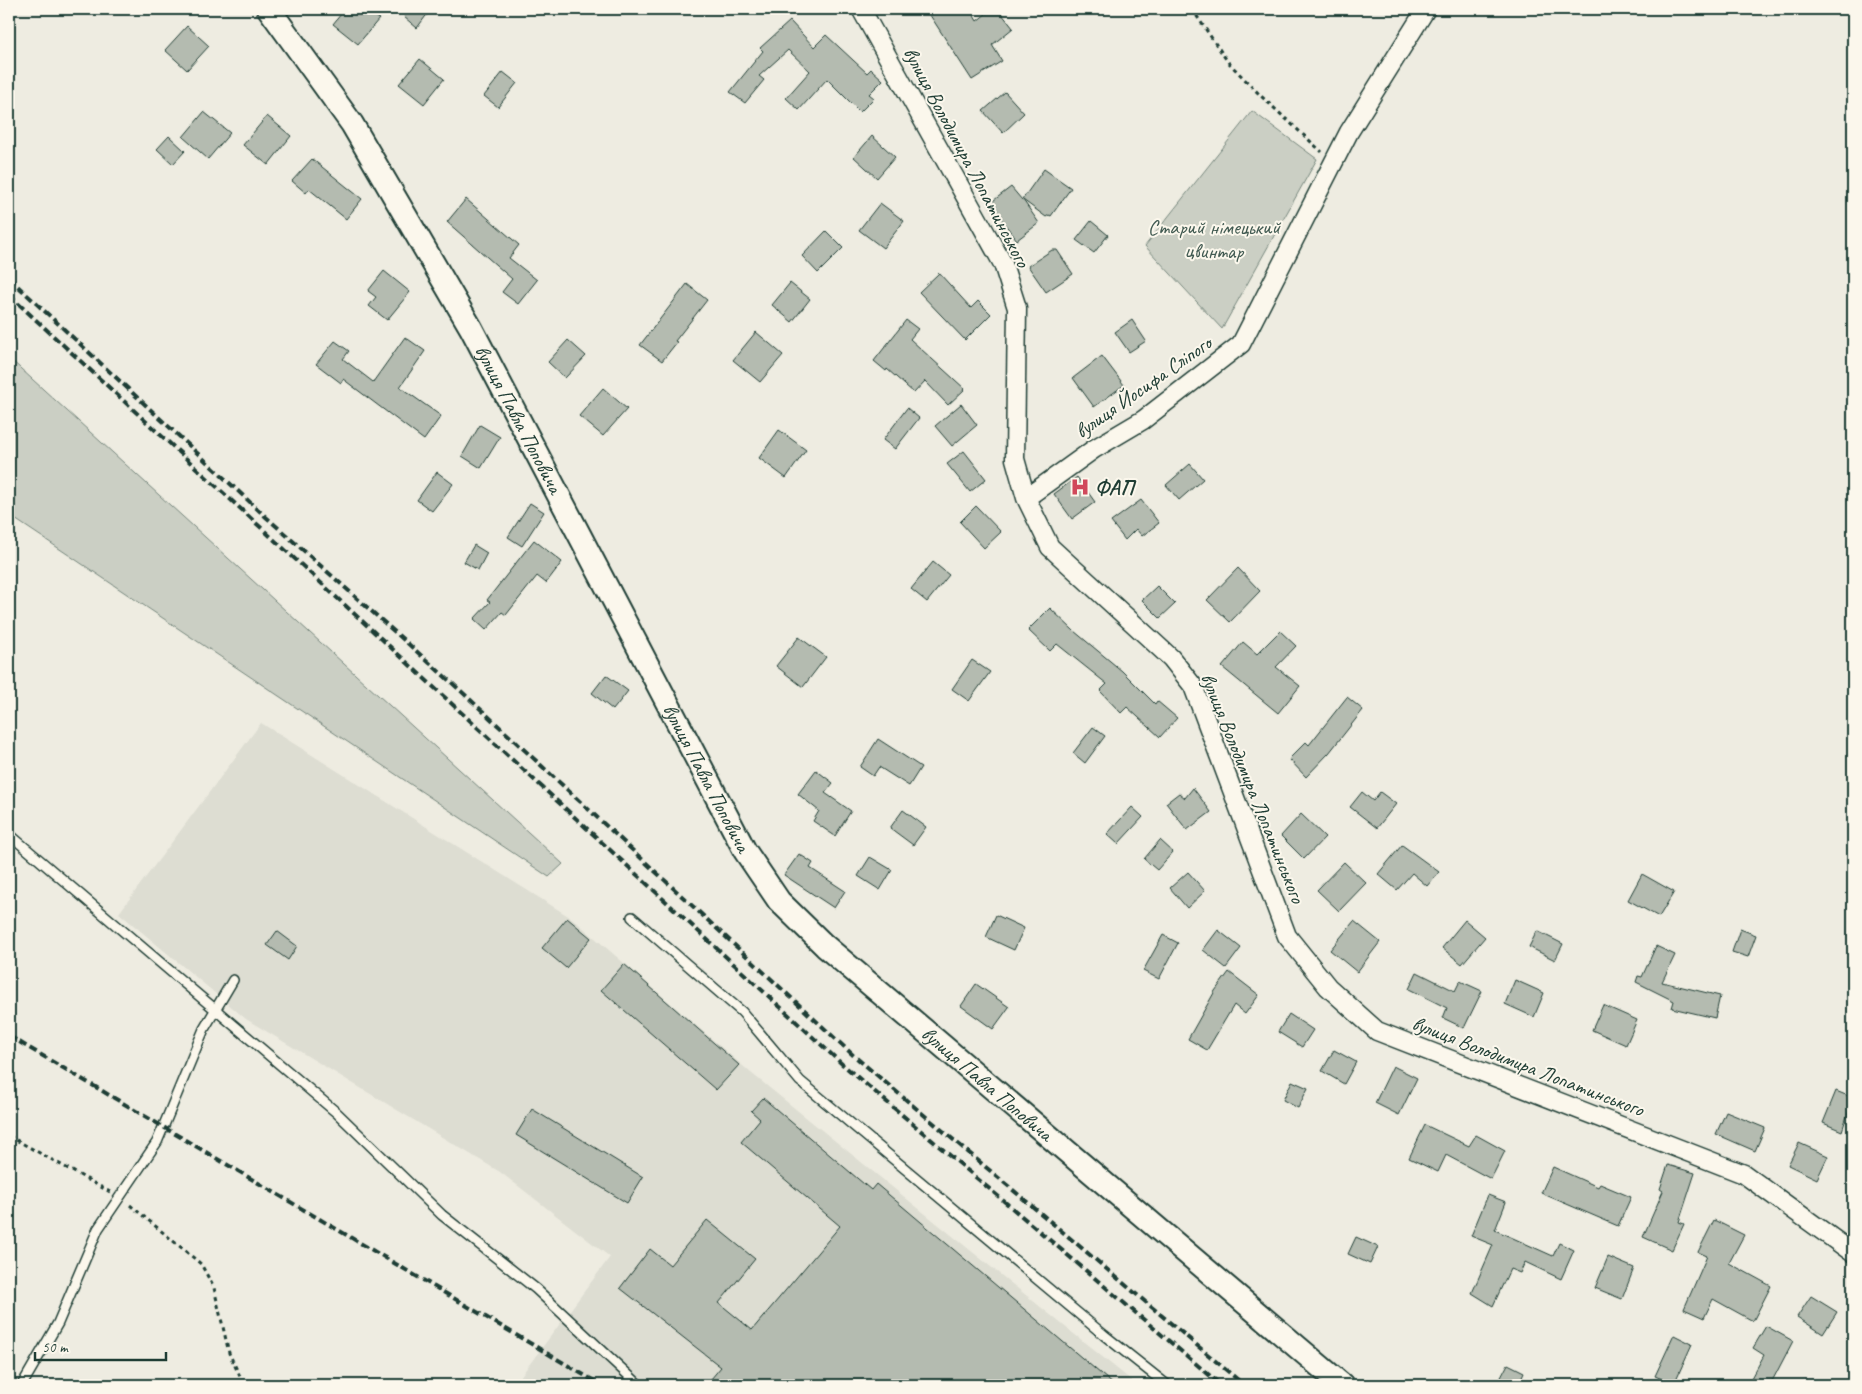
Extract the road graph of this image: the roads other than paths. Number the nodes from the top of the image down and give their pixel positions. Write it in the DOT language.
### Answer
graph roads {
  1 [pos="269,9"];
  2 [pos="861,9"];
  3 [pos="1426,9"];
  4 [pos="1026,498"];
  5 [pos="9,834"];
  6 [pos="632,917"];
  7 [pos="233,980"];
  8 [pos="216,1009"];
  9 [pos="1853,1253"];
  10 [pos="22,1385"];
  11 [pos="638,1385"];
  12 [pos="1167,1385"];
  13 [pos="1342,1385"];
  1 -- 13 [label="street, вулиця Павла Поповича"];
  2 -- 4 [label="street, вулиця Володимира Лопатинського"];
  3 -- 4 [label="street, вулиця Йосифа Сліпого"];
  4 -- 9 [label="street, вулиця Володимира Лопатинського"];
  5 -- 8 [label="lane"];
  6 -- 12 [label="lane"];
  7 -- 8 [label="lane"];
  8 -- 10 [label="lane"];
  8 -- 11 [label="lane"];
}
